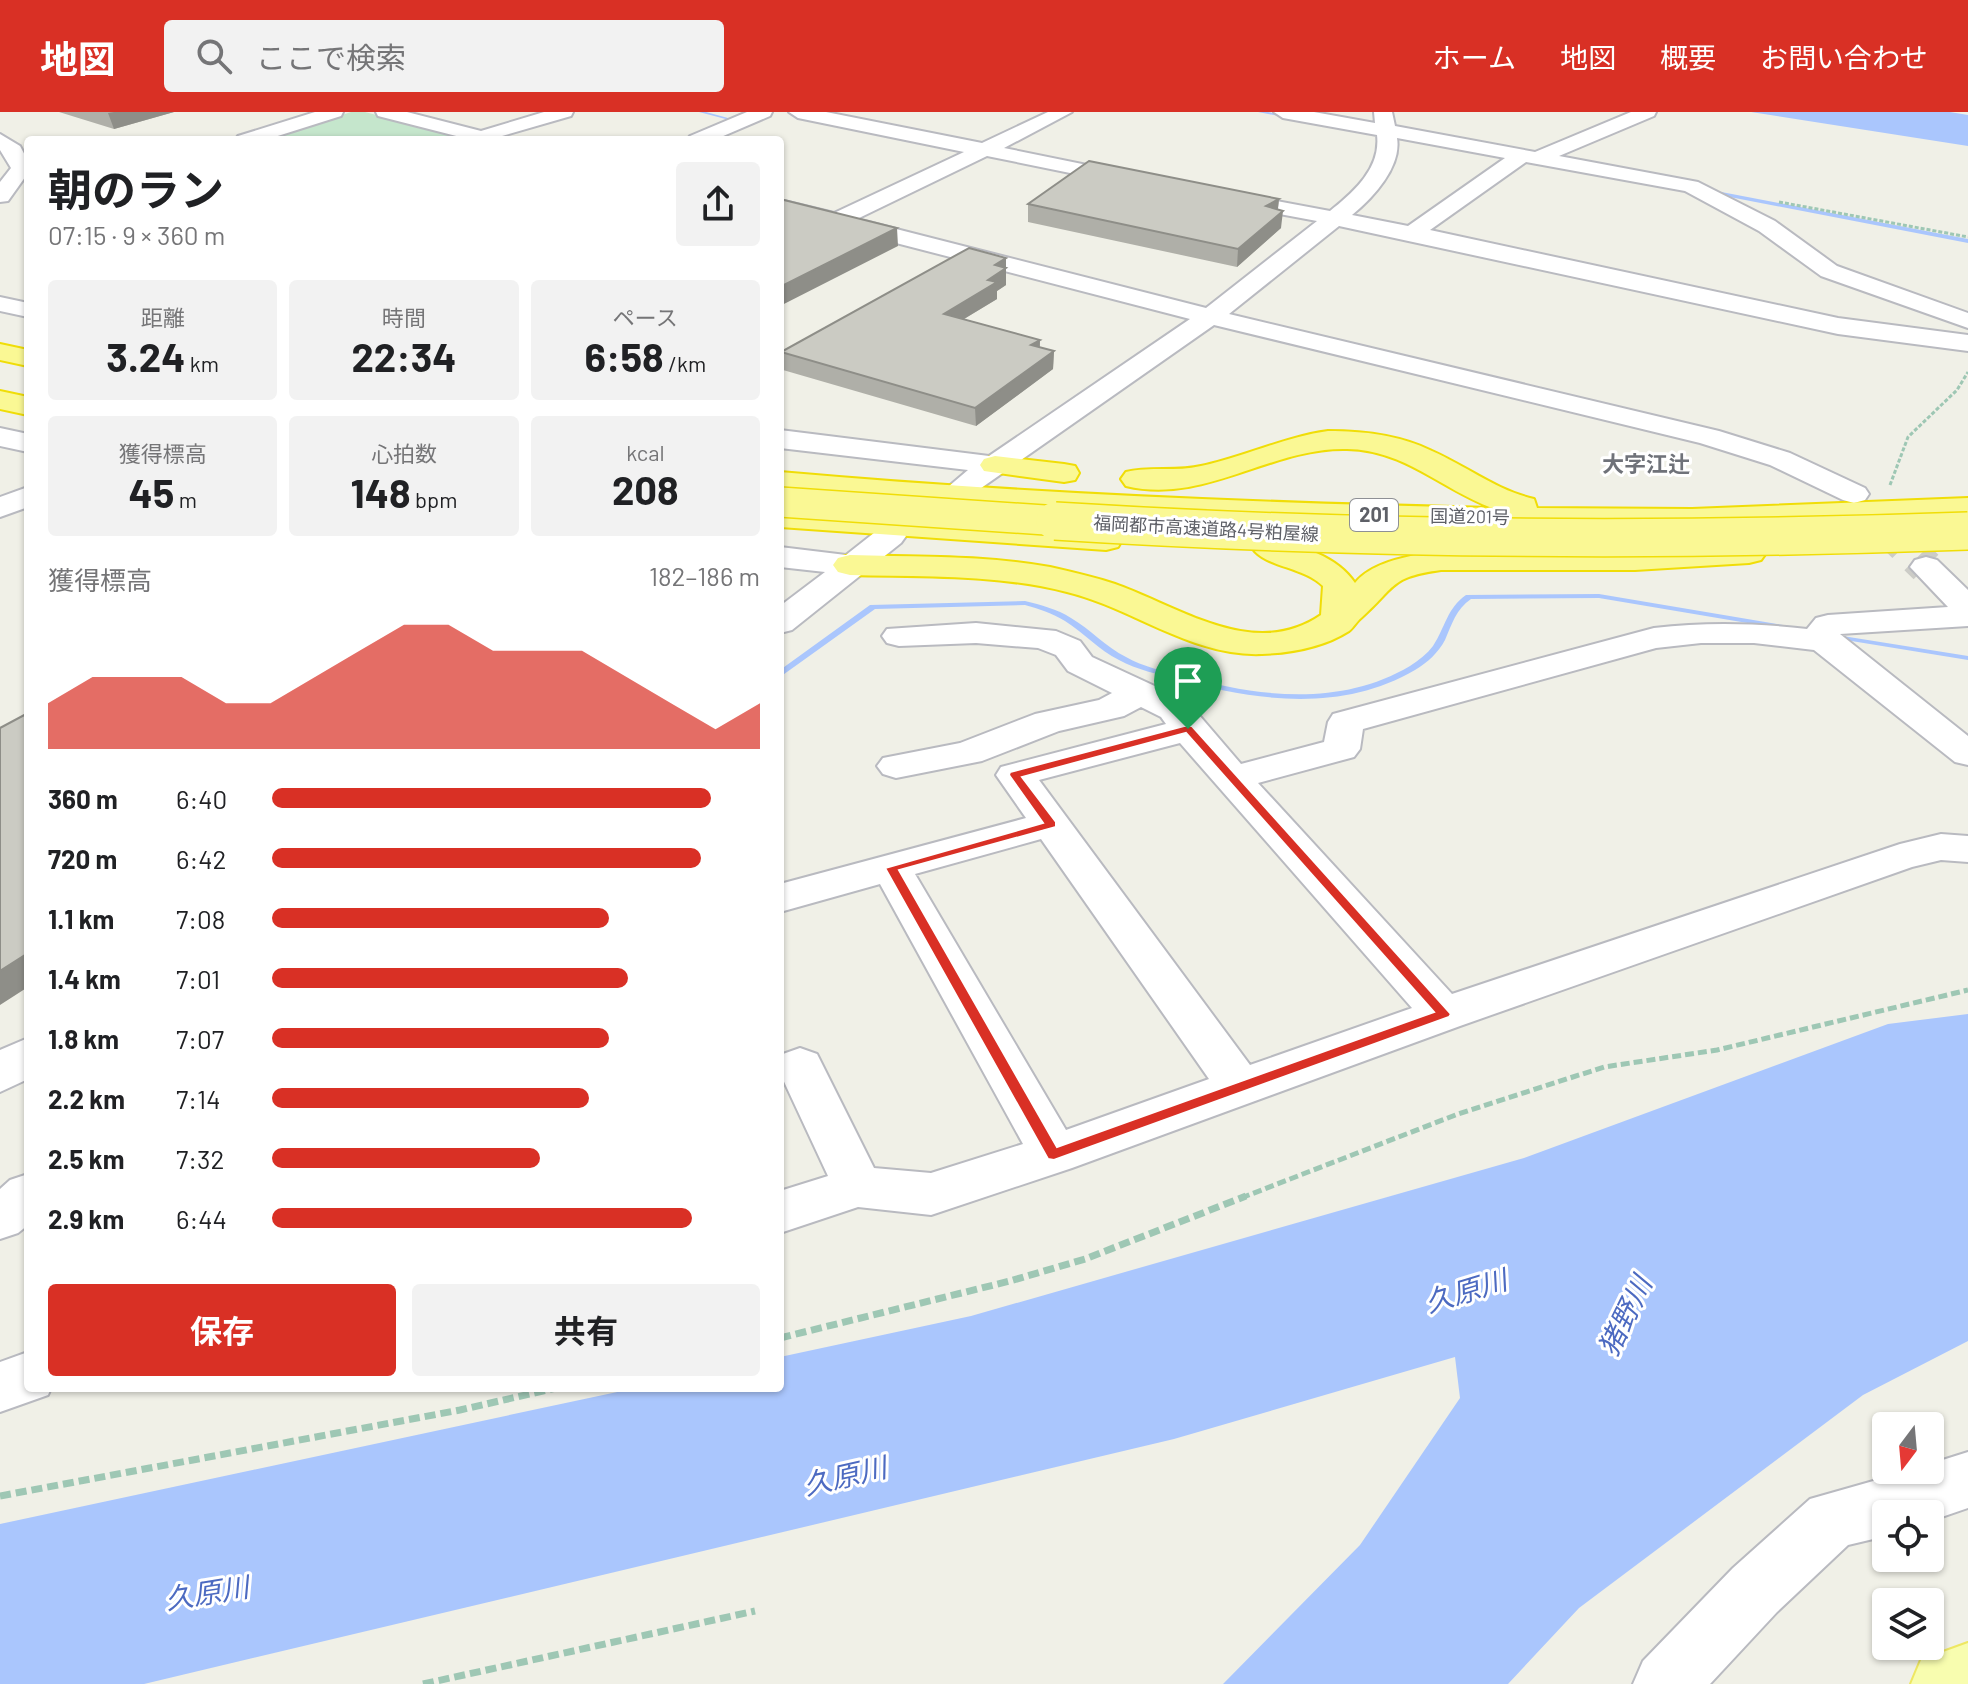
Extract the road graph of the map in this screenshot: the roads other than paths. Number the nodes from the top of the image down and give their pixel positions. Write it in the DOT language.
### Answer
graph roads {
  1 [pos="334,112"];
  2 [pos="385,112"];
  3 [pos="474,112"];
  4 [pos="564,112"];
  5 [pos="763,112"];
  6 [pos="798,112"];
  7 [pos="1063,112"];
  8 [pos="1283,112"];
  9 [pos="1647,112"];
  10 [pos="1385,122"];
  11 [pos="434,125"];
  12 [pos="258,136"];
  13 [pos="480,136"];
  14 [pos="494,136"];
  15 [pos="706,136"];
  16 [pos="0,140"];
  17 [pos="986,149"];
  18 [pos="1530,156"];
  19 [pos="1147,183"];
  20 [pos="1484,183"];
  21 [pos="1507,187"];
  22 [pos="9,192"];
  23 [pos="1210,195"];
  24 [pos="784,207"];
  25 [pos="1336,218"];
  26 [pos="838,220"];
  27 [pos="1412,233"];
  28 [pos="0,304"];
  29 [pos="24,309"];
  30 [pos="1210,317"];
  31 [pos="1968,321"];
  32 [pos="1968,343"];
  33 [pos="0,352"];
  34 [pos="24,357"];
  35 [pos="0,367"];
  36 [pos="24,372"];
  37 [pos="0,391"];
  38 [pos="24,396"];
  39 [pos="0,402"];
  40 [pos="24,406"];
  41 [pos="0,437"];
  42 [pos="784,439"];
  43 [pos="24,442"];
  44 [pos="1421,459"];
  45 [pos="995,465"];
  46 [pos="784,484"];
  47 [pos="784,484"];
  48 [pos="1845,490"];
  49 [pos="974,491"];
  50 [pos="24,498"];
  51 [pos="784,502"];
  52 [pos="1968,507"];
  53 [pos="0,508"];
  54 [pos="1968,516"];
  55 [pos="784,517"];
  56 [pos="1968,531"];
  57 [pos="890,536"];
  58 [pos="1968,548"];
  59 [pos="1270,549"];
  60 [pos="1749,553"];
  61 [pos="784,557"];
  62 [pos="850,565"];
  63 [pos="1926,567"];
  64 [pos="1964,601"];
  65 [pos="784,620"];
  66 [pos="1337,623"];
  67 [pos="899,636"];
  68 [pos="1824,641"];
  69 [pos="1141,692"];
  70 [pos="1188,729"];
  71 [pos="1968,754"];
  72 [pos="896,766"];
  73 [pos="1233,778"];
  74 [pos="1051,824"];
  75 [pos="1962,843"];
  76 [pos="891,868"];
  77 [pos="784,897"];
  78 [pos="1444,1014"];
  79 [pos="24,1032"];
  80 [pos="0,1047"];
  81 [pos="24,1058"];
  82 [pos="800,1066"];
  83 [pos="0,1074"];
  84 [pos="1240,1087"];
  85 [pos="1054,1154"];
  86 [pos="858,1187"];
  87 [pos="24,1198"];
  88 [pos="784,1211"];
  89 [pos="0,1218"];
  90 [pos="24,1378"];
  91 [pos="0,1387"];
  92 [pos="1968,1480"];
  93 [pos="1968,1677"];
  94 [pos="1666,1684"];
  95 [pos="1945,1684"];
  1 -- 12 [label="street"];
  2 -- 11 [label="street"];
  3 -- 11 [label="street"];
  4 -- 14 [label="street"];
  5 -- 15 [label="street"];
  6 -- 17 [label="street"];
  7 -- 17 [label="street"];
  8 -- 10 [label="street"];
  9 -- 18 [label="street"];
  10 -- 18 [label="street"];
  10 -- 25 [label="street"];
  11 -- 13 [label="street"];
  16 -- 22 [label="street"];
  17 -- 19 [label="street"];
  17 -- 26 [label="street"];
  18 -- 20 [label="street"];
  18 -- 31 [label="street"];
  20 -- 21 [label="street"];
  20 -- 27 [label="street"];
  23 -- 25 [label="street"];
  24 -- 26 [label="street"];
  25 -- 27 [label="street"];
  25 -- 30 [label="street"];
  26 -- 30 [label="street"];
  27 -- 32 [label="street"];
  28 -- 29 [label="street"];
  30 -- 45 [label="street"];
  30 -- 48 [label="street"];
  33 -- 34 [label="highway"];
  35 -- 36 [label="highway"];
  37 -- 38 [label="highway"];
  39 -- 40 [label="highway"];
  41 -- 43 [label="street"];
  42 -- 45 [label="street"];
  44 -- 45 [label="highway"];
  44 -- 49 [label="highway"];
  44 -- 52 [label="highway"];
  45 -- 49 [label="street"];
  46 -- 49 [label="highway, 国道201号 / 201"];
  47 -- 54 [label="highway, 福岡都市高速道路4号粕屋線"];
  49 -- 52 [label="highway, 国道201号 / 201"];
  50 -- 53 [label="street"];
  51 -- 56 [label="highway, 福岡都市高速道路4号粕屋線, bridge"];
  55 -- 59 [label="highway, 国道201号 / 201"];
  57 -- 62 [label="street"];
  58 -- 60 [label="highway, 国道201号 / 201"];
  59 -- 60 [label="highway, 国道201号 / 201"];
  59 -- 66 [label="highway"];
  60 -- 66 [label="highway"];
  61 -- 62 [label="street"];
  62 -- 65 [label="street"];
  62 -- 66 [label="highway"];
  63 -- 64 [label="street"];
  64 -- 68 [label="street"];
  67 -- 69 [label="street"];
  68 -- 71 [label="street"];
  68 -- 73 [label="street"];
  69 -- 70 [label="street"];
  69 -- 72 [label="street"];
  70 -- 73 [label="street"];
  70 -- 74 [label="street"];
  73 -- 78 [label="street"];
  74 -- 76 [label="street"];
  74 -- 84 [label="street"];
  75 -- 78 [label="street"];
  76 -- 77 [label="street"];
  76 -- 85 [label="street"];
  78 -- 84 [label="street"];
  79 -- 80 [label="street"];
  81 -- 83 [label="street"];
  82 -- 86 [label="street"];
  84 -- 85 [label="street"];
  85 -- 86 [label="street"];
  86 -- 88 [label="street"];
  87 -- 89 [label="street"];
  90 -- 91 [label="street"];
  92 -- 94 [label="street"];
  93 -- 95 [label="main road"];
}
